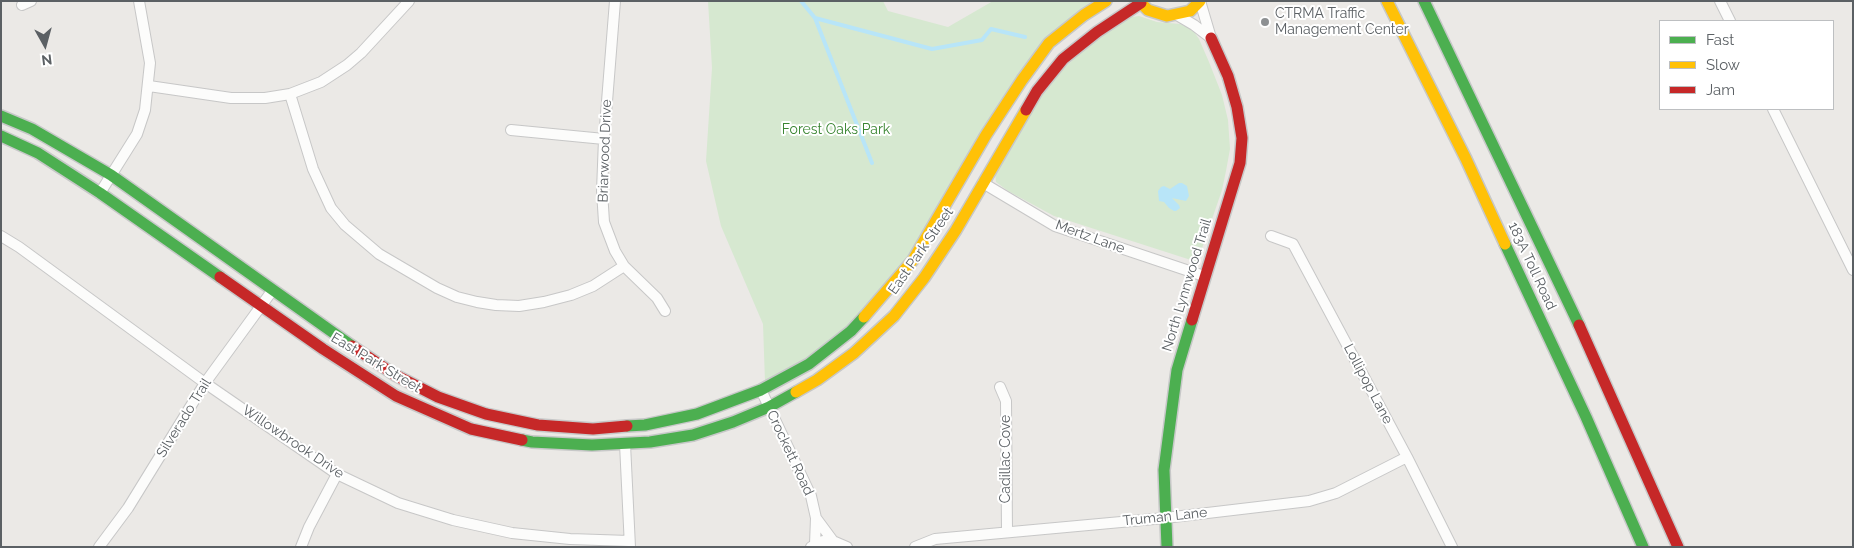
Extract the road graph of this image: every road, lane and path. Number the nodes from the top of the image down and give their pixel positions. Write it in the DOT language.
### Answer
graph roads {
  1 [pos="139,1"];
  2 [pos="408,1"];
  3 [pos="615,1"];
  4 [pos="1106,1"];
  5 [pos="1200,1"];
  6 [pos="1387,1"];
  7 [pos="1424,1"];
  8 [pos="1720,1"];
  9 [pos="1140,2"];
  10 [pos="1177,15"];
  11 [pos="1730,20"];
  12 [pos="1210,38"];
  13 [pos="149,86"];
  14 [pos="290,94"];
  15 [pos="1773,110"];
  16 [pos="1,116"];
  17 [pos="511,130"];
  18 [pos="1,136"];
  19 [pos="604,139"];
  20 [pos="111,175"];
  21 [pos="983,183"];
  22 [pos="100,193"];
  23 [pos="1,236"];
  24 [pos="1271,236"];
  25 [pos="624,266"];
  26 [pos="1853,270"];
  27 [pos="1204,276"];
  28 [pos="272,291"];
  29 [pos="260,306"];
  30 [pos="665,311"];
  31 [pos="205,383"];
  32 [pos="1000,387"];
  33 [pos="760,390"];
  34 [pos="769,407"];
  35 [pos="625,444"];
  36 [pos="1407,457"];
  37 [pos="337,474"];
  38 [pos="816,518"];
  39 [pos="1165,518"];
  40 [pos="1007,532"];
  41 [pos="833,541"];
  42 [pos="630,544"];
  43 [pos="813,545"];
  44 [pos="99,547"];
  45 [pos="301,547"];
  46 [pos="847,547"];
  47 [pos="915,547"];
  48 [pos="1167,547"];
  49 [pos="1452,547"];
  50 [pos="1643,547"];
  51 [pos="1678,547"];
  1 -- 13 [label="street"];
  2 -- 14 [label="street"];
  3 -- 19 [label="street, Briarwood Drive"];
  4 -- 33 [label="main road, East Park Street"];
  5 -- 10 [label="main road"];
  5 -- 12 [label="street, North Lynnwood Trail"];
  6 -- 50 [label="main road, 183A Toll Road"];
  7 -- 51 [label="main road, 183A Toll Road"];
  8 -- 11 [label="street"];
  9 -- 10 [label="main road"];
  9 -- 21 [label="main road, East Park Street"];
  10 -- 12 [label="street, North Lynnwood Trail"];
  12 -- 27 [label="main road, North Lynnwood Trail"];
  13 -- 14 [label="street"];
  13 -- 20 [label="street"];
  14 -- 25 [label="street"];
  15 -- 26 [label="street"];
  16 -- 20 [label="main road, East Park Street"];
  17 -- 19 [label="street"];
  18 -- 22 [label="main road, East Park Street"];
  19 -- 25 [label="street, Briarwood Drive"];
  20 -- 22 [label="street"];
  20 -- 28 [label="main road, East Park Street"];
  21 -- 27 [label="street, Mertz Lane"];
  21 -- 34 [label="main road, East Park Street"];
  22 -- 29 [label="main road, East Park Street"];
  23 -- 31 [label="street, Willowbrook Drive"];
  24 -- 36 [label="street, Lollipop Lane"];
  25 -- 30 [label="street, Briarwood Drive"];
  27 -- 39 [label="main road, North Lynnwood Trail"];
  28 -- 29 [label="street, Silverado Trail"];
  28 -- 33 [label="main road, East Park Street"];
  29 -- 31 [label="street, Silverado Trail"];
  29 -- 35 [label="main road, East Park Street"];
  31 -- 37 [label="street, Willowbrook Drive"];
  31 -- 44 [label="street, Silverado Trail"];
  32 -- 40 [label="street, Cadillac Cove"];
  33 -- 34 [label="street, Crockett Road"];
  34 -- 35 [label="main road, East Park Street"];
  34 -- 38 [label="street, Crockett Road"];
  35 -- 42 [label="street"];
  36 -- 39 [label="street, Truman Lane"];
  36 -- 49 [label="street, Lollipop Lane"];
  37 -- 42 [label="street, Willowbrook Drive"];
  37 -- 45 [label="street"];
  38 -- 41 [label="street, Crockett Road"];
  38 -- 43 [label="street, Crockett Road"];
  39 -- 40 [label="street, Truman Lane"];
  39 -- 48 [label="main road, North Lynnwood Trail"];
  40 -- 47 [label="street, Truman Lane"];
  41 -- 43 [label="street"];
  41 -- 46 [label="street"];
}
